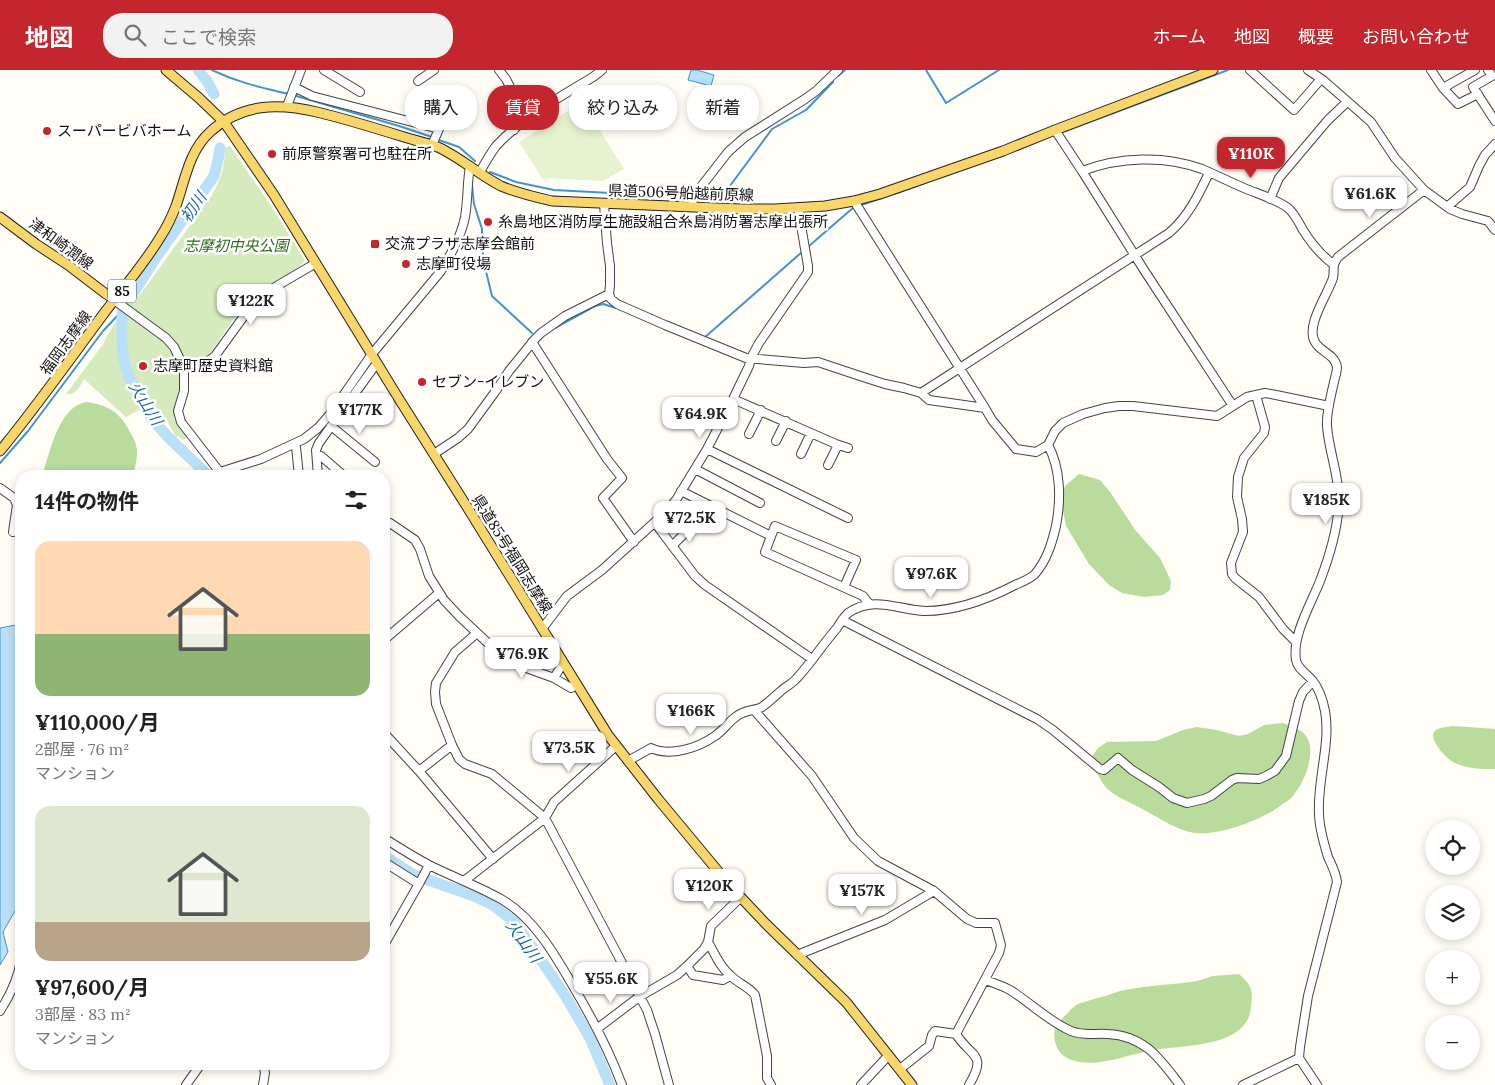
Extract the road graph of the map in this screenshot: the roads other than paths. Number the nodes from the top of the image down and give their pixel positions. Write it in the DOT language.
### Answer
graph roads {
  1 [pos="166,70"];
  2 [pos="301,70"];
  3 [pos="324,70"];
  4 [pos="434,70"];
  5 [pos="499,70"];
  6 [pos="602,70"];
  7 [pos="838,70"];
  8 [pos="1213,70"];
  9 [pos="1250,70"];
  10 [pos="1308,70"];
  11 [pos="1431,70"];
  12 [pos="1475,70"];
  13 [pos="1488,70"];
  14 [pos="591,74"];
  15 [pos="1321,79"];
  16 [pos="418,81"];
  17 [pos="509,85"];
  18 [pos="1443,88"];
  19 [pos="294,89"];
  20 [pos="360,92"];
  21 [pos="1478,94"];
  22 [pos="559,96"];
  23 [pos="1347,102"];
  24 [pos="287,106"];
  25 [pos="1495,121"];
  26 [pos="224,122"];
  27 [pos="514,130"];
  28 [pos="1055,130"];
  29 [pos="1495,144"];
  30 [pos="432,145"];
  31 [pos="470,166"];
  32 [pos="1082,171"];
  33 [pos="480,172"];
  34 [pos="1209,173"];
  35 [pos="1424,190"];
  36 [pos="1270,199"];
  37 [pos="604,204"];
  38 [pos="857,205"];
  39 [pos="692,207"];
  40 [pos="1447,207"];
  41 [pos="798,208"];
  42 [pos="0,217"];
  43 [pos="1495,230"];
  44 [pos="1135,255"];
  45 [pos="316,263"];
  46 [pos="1334,264"];
  47 [pos="106,294"];
  48 [pos="608,294"];
  49 [pos="114,300"];
  50 [pos="532,342"];
  51 [pos="372,354"];
  52 [pos="750,358"];
  53 [pos="378,365"];
  54 [pos="184,368"];
  55 [pos="961,368"];
  56 [pos="921,393"];
  57 [pos="1256,395"];
  58 [pos="733,399"];
  59 [pos="1233,406"];
  60 [pos="1329,406"];
  61 [pos="985,408"];
  62 [pos="760,410"];
  63 [pos="786,422"];
  64 [pos="331,426"];
  65 [pos="812,433"];
  66 [pos="749,434"];
  67 [pos="776,441"];
  68 [pos="294,444"];
  69 [pos="838,445"];
  70 [pos="1048,445"];
  71 [pos="848,448"];
  72 [pos="707,449"];
  73 [pos="0,451"];
  74 [pos="434,454"];
  75 [pos="802,454"];
  76 [pos="317,456"];
  77 [pos="375,462"];
  78 [pos="828,465"];
  79 [pos="695,469"];
  80 [pos="215,470"];
  81 [pos="231,470"];
  82 [pos="298,470"];
  83 [pos="318,470"];
  84 [pos="337,470"];
  85 [pos="0,488"];
  86 [pos="681,491"];
  87 [pos="15,500"];
  88 [pos="760,503"];
  89 [pos="15,518"];
  90 [pos="848,518"];
  91 [pos="390,523"];
  92 [pos="655,523"];
  93 [pos="693,525"];
  94 [pos="13,532"];
  95 [pos="771,536"];
  96 [pos="634,542"];
  97 [pos="672,546"];
  98 [pos="844,587"];
  99 [pos="439,593"];
  100 [pos="869,604"];
  101 [pos="842,620"];
  102 [pos="542,629"];
  103 [pos="478,633"];
  104 [pos="390,635"];
  105 [pos="1296,642"];
  106 [pos="812,659"];
  107 [pos="563,663"];
  108 [pos="554,678"];
  109 [pos="1313,681"];
  110 [pos="576,685"];
  111 [pos="754,710"];
  112 [pos="390,740"];
  113 [pos="452,745"];
  114 [pos="616,746"];
  115 [pos="628,761"];
  116 [pos="419,771"];
  117 [pos="545,818"];
  118 [pos="390,842"];
  119 [pos="493,859"];
  120 [pos="429,865"];
  121 [pos="390,866"];
  122 [pos="464,881"];
  123 [pos="420,883"];
  124 [pos="934,891"];
  125 [pos="740,898"];
  126 [pos="390,935"];
  127 [pos="708,942"];
  128 [pos="797,955"];
  129 [pos="687,966"];
  130 [pos="730,976"];
  131 [pos="986,980"];
  132 [pos="15,985"];
  133 [pos="639,997"];
  134 [pos="0,1010"];
  135 [pos="598,1028"];
  136 [pos="956,1034"];
  137 [pos="888,1056"];
  138 [pos="1299,1058"];
  139 [pos="900,1069"];
  140 [pos="197,1070"];
  141 [pos="264,1070"];
  142 [pos="618,1084"];
  143 [pos="186,1085"];
  144 [pos="263,1085"];
  145 [pos="669,1085"];
  146 [pos="771,1085"];
  147 [pos="861,1085"];
  148 [pos="912,1085"];
  149 [pos="969,1085"];
  150 [pos="1180,1085"];
  151 [pos="1243,1085"];
  152 [pos="1317,1085"];
  1 -- 26 [label="main road"];
  2 -- 19 [label="street"];
  3 -- 20 [label="street"];
  4 -- 16 [label="street"];
  5 -- 17 [label="street"];
  6 -- 14 [label="street"];
  7 -- 39 [label="street"];
  8 -- 28 [label="main road, 県道506号船越前原線"];
  9 -- 15 [label="street"];
  10 -- 15 [label="street"];
  11 -- 18 [label="street"];
  12 -- 18 [label="street"];
  13 -- 21 [label="street"];
  14 -- 22 [label="street"];
  15 -- 23 [label="street"];
  18 -- 21 [label="street"];
  19 -- 24 [label="street"];
  19 -- 30 [label="street"];
  21 -- 25 [label="street"];
  23 -- 35 [label="street"];
  23 -- 36 [label="street"];
  24 -- 26 [label="main road, 県道506号船越前原線"];
  24 -- 30 [label="main road, 県道506号船越前原線"];
  26 -- 45 [label="main road, 県道85号福岡志摩線"];
  26 -- 49 [label="main road, 福岡志摩線 / 85"];
  27 -- 33 [label="street"];
  28 -- 32 [label="street"];
  28 -- 38 [label="main road, 県道506号船越前原線"];
  29 -- 40 [label="street"];
  30 -- 31 [label="main road, 県道506号船越前原線"];
  31 -- 33 [label="main road, 県道506号船越前原線"];
  31 -- 51 [label="street"];
  32 -- 34 [label="street"];
  32 -- 44 [label="street"];
  33 -- 37 [label="main road, 県道506号船越前原線"];
  34 -- 36 [label="street"];
  34 -- 44 [label="street"];
  35 -- 40 [label="street"];
  35 -- 46 [label="street"];
  36 -- 46 [label="street"];
  37 -- 39 [label="main road, 県道506号船越前原線"];
  37 -- 48 [label="street"];
  38 -- 41 [label="main road, 県道506号船越前原線"];
  38 -- 55 [label="street"];
  39 -- 41 [label="main road, 県道506号船越前原線"];
  40 -- 43 [label="street"];
  41 -- 52 [label="street"];
  42 -- 47 [label="main road, 津和崎潤線"];
  44 -- 55 [label="street"];
  44 -- 59 [label="street"];
  45 -- 51 [label="main road, 県道85号福岡志摩線"];
  45 -- 54 [label="street"];
  46 -- 60 [label="street"];
  47 -- 49 [label="street"];
  48 -- 50 [label="street"];
  48 -- 52 [label="street"];
  49 -- 54 [label="street"];
  49 -- 73 [label="main road, 福岡志摩線 / 85"];
  50 -- 74 [label="street"];
  50 -- 96 [label="street"];
  51 -- 53 [label="main road, 県道85号福岡志摩線"];
  51 -- 68 [label="street"];
  52 -- 56 [label="street"];
  52 -- 58 [label="street"];
  53 -- 64 [label="street"];
  53 -- 74 [label="main road, 県道85号福岡志摩線"];
  54 -- 80 [label="street"];
  55 -- 56 [label="street"];
  55 -- 61 [label="street"];
  56 -- 61 [label="street"];
  57 -- 59 [label="street"];
  57 -- 60 [label="street"];
  57 -- 105 [label="street"];
  58 -- 62 [label="street"];
  58 -- 72 [label="street"];
  59 -- 70 [label="street"];
  60 -- 105 [label="street"];
  61 -- 70 [label="street"];
  62 -- 63 [label="street"];
  62 -- 66 [label="street"];
  63 -- 65 [label="street"];
  63 -- 67 [label="street"];
  64 -- 76 [label="street"];
  64 -- 77 [label="street"];
  65 -- 69 [label="street"];
  65 -- 75 [label="street"];
  68 -- 81 [label="street"];
  68 -- 82 [label="street"];
  69 -- 71 [label="street"];
  69 -- 78 [label="street"];
  70 -- 100 [label="street"];
  72 -- 79 [label="street"];
  72 -- 90 [label="street"];
  74 -- 102 [label="main road, 県道85号福岡志摩線"];
  76 -- 83 [label="street"];
  76 -- 84 [label="street"];
  79 -- 86 [label="street"];
  79 -- 88 [label="street"];
  85 -- 87 [label="street"];
  86 -- 92 [label="street"];
  86 -- 95 [label="street"];
  89 -- 94 [label="street"];
  91 -- 99 [label="street"];
  92 -- 96 [label="street"];
  92 -- 97 [label="street"];
  93 -- 97 [label="street"];
  95 -- 98 [label="street"];
  95 -- 98 [label="street"];
  96 -- 102 [label="street"];
  97 -- 106 [label="street"];
  98 -- 100 [label="street"];
  99 -- 103 [label="street"];
  99 -- 104 [label="street"];
  100 -- 101 [label="street"];
  101 -- 106 [label="street"];
  101 -- 109 [label="street"];
  102 -- 107 [label="main road, 県道85号福岡志摩線"];
  103 -- 108 [label="street"];
  103 -- 113 [label="street"];
  105 -- 109 [label="street"];
  106 -- 111 [label="street"];
  107 -- 108 [label="street"];
  107 -- 110 [label="main road, 県道85号福岡志摩線"];
  108 -- 110 [label="street"];
  109 -- 138 [label="street"];
  110 -- 114 [label="main road, 県道85号福岡志摩線"];
  111 -- 115 [label="street"];
  111 -- 124 [label="street"];
  112 -- 116 [label="street"];
  113 -- 116 [label="street"];
  113 -- 117 [label="street"];
  114 -- 115 [label="main road, 県道85号福岡志摩線"];
  114 -- 117 [label="street"];
  115 -- 125 [label="main road, 県道85号福岡志摩線"];
  116 -- 119 [label="street"];
  117 -- 119 [label="street"];
  117 -- 133 [label="street"];
  118 -- 120 [label="street"];
  119 -- 122 [label="street"];
  120 -- 122 [label="street"];
  120 -- 123 [label="street"];
  121 -- 123 [label="street"];
  122 -- 135 [label="street"];
  123 -- 126 [label="street"];
  124 -- 128 [label="street"];
  124 -- 131 [label="street"];
  125 -- 127 [label="street"];
  125 -- 128 [label="main road, 県道85号福岡志摩線"];
  127 -- 129 [label="street"];
  127 -- 130 [label="street"];
  128 -- 137 [label="main road, 県道85号福岡志摩線"];
  129 -- 130 [label="street"];
  129 -- 133 [label="street"];
  130 -- 146 [label="street"];
  131 -- 136 [label="street"];
  131 -- 150 [label="street"];
  132 -- 134 [label="street"];
  133 -- 135 [label="street"];
  133 -- 145 [label="street"];
  135 -- 142 [label="street"];
  136 -- 139 [label="street"];
  136 -- 149 [label="street"];
  137 -- 139 [label="main road, 県道85号福岡志摩線"];
  137 -- 147 [label="street"];
  138 -- 151 [label="street"];
  138 -- 152 [label="street"];
  139 -- 148 [label="main road, 県道85号福岡志摩線"];
  140 -- 143 [label="street"];
  141 -- 144 [label="street"];
}
